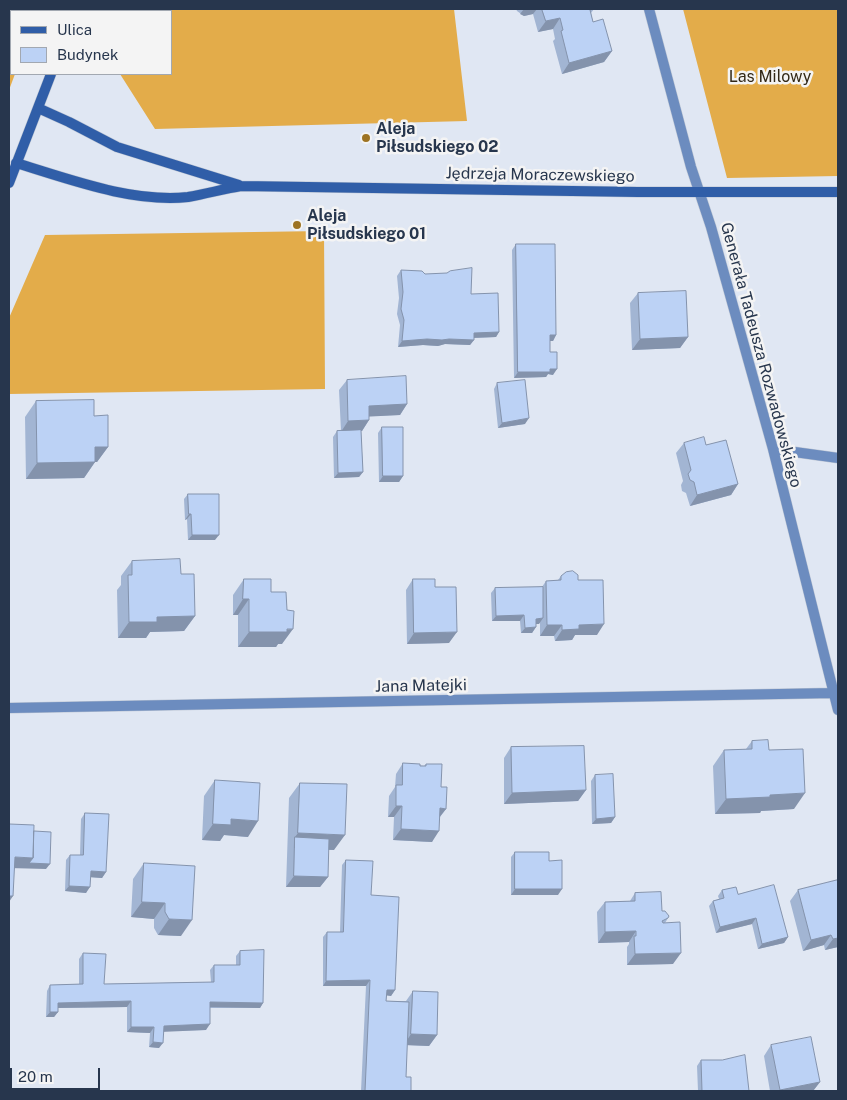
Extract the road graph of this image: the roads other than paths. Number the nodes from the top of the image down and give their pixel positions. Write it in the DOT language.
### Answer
graph roads {
  1 [pos="649,9"];
  2 [pos="51,75"];
  3 [pos="38,108"];
  4 [pos="16,163"];
  5 [pos="9,183"];
  6 [pos="241,186"];
  7 [pos="838,192"];
  8 [pos="700,193"];
  9 [pos="773,449"];
  10 [pos="838,458"];
  11 [pos="834,693"];
  12 [pos="9,708"];
  13 [pos="838,710"];
  1 -- 8 [label="street, Generała Tadeusza Rozwadowskiego"];
  2 -- 3 [label="street"];
  3 -- 4 [label="street"];
  3 -- 6 [label="street, Jędrzeja Moraczewskiego"];
  4 -- 5 [label="street"];
  4 -- 6 [label="street, Jędrzeja Moraczewskiego"];
  6 -- 8 [label="street, Jędrzeja Moraczewskiego"];
  7 -- 8 [label="street, Jędrzeja Moraczewskiego"];
  8 -- 9 [label="street, Generała Tadeusza Rozwadowskiego"];
  9 -- 10 [label="street"];
  9 -- 11 [label="street, Generała Tadeusza Rozwadowskiego"];
  11 -- 12 [label="street, Jana Matejki"];
  11 -- 13 [label="street, Generała Tadeusza Rozwadowskiego"];
}
